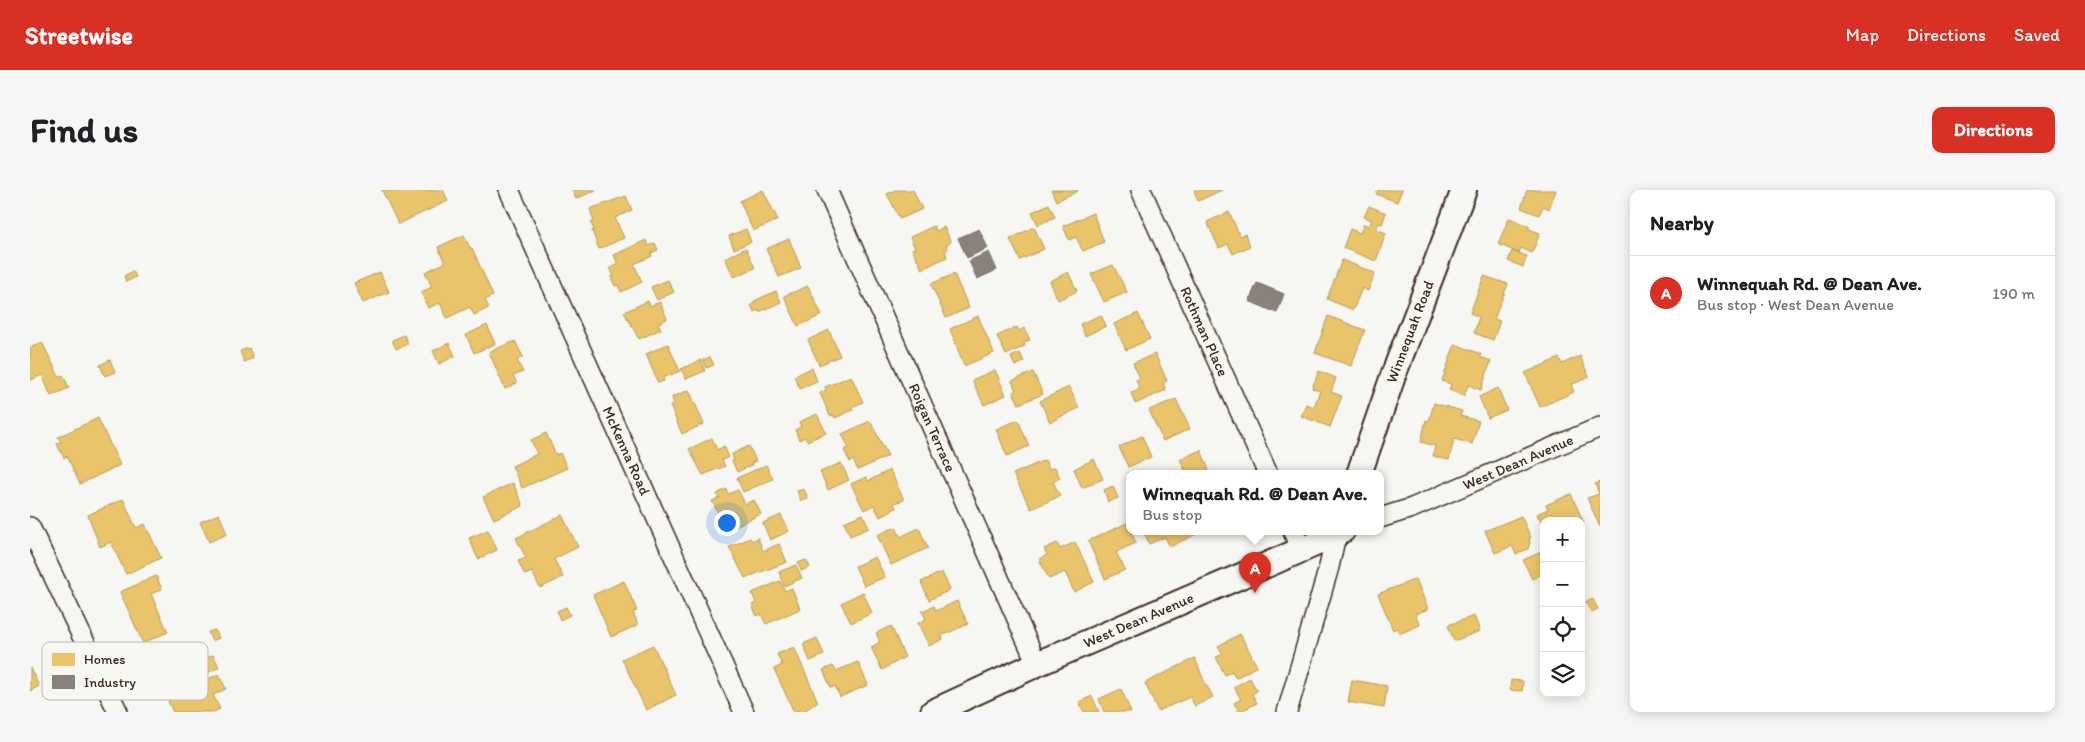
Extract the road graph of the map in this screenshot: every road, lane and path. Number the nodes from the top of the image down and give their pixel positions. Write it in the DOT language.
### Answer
graph roads {
  1 [pos="509,190"];
  2 [pos="827,190"];
  3 [pos="1141,190"];
  4 [pos="1464,190"];
  5 [pos="1600,426"];
  6 [pos="1266,470"];
  7 [pos="1360,470"];
  8 [pos="1384,517"];
  9 [pos="30,527"];
  10 [pos="1329,535"];
  11 [pos="1338,535"];
  12 [pos="1298,541"];
  13 [pos="85,642"];
  14 [pos="1038,664"];
  15 [pos="112,700"];
  16 [pos="118,712"];
  17 [pos="744,712"];
  18 [pos="933,712"];
  19 [pos="1287,712"];
  1 -- 17 [label="street, McKenna Road"];
  2 -- 14 [label="street, Roigan Terrace"];
  3 -- 6 [label="street, Rothman Place"];
  4 -- 7 [label="street, Winnequah Road"];
  5 -- 8 [label="street, West Dean Avenue"];
  9 -- 13 [label="street"];
  10 -- 12 [label="street, West Dean Avenue"];
  11 -- 19 [label="street"];
  12 -- 14 [label="street, West Dean Avenue"];
  14 -- 18 [label="street, West Dean Avenue"];
  15 -- 16 [label="street"];
}
